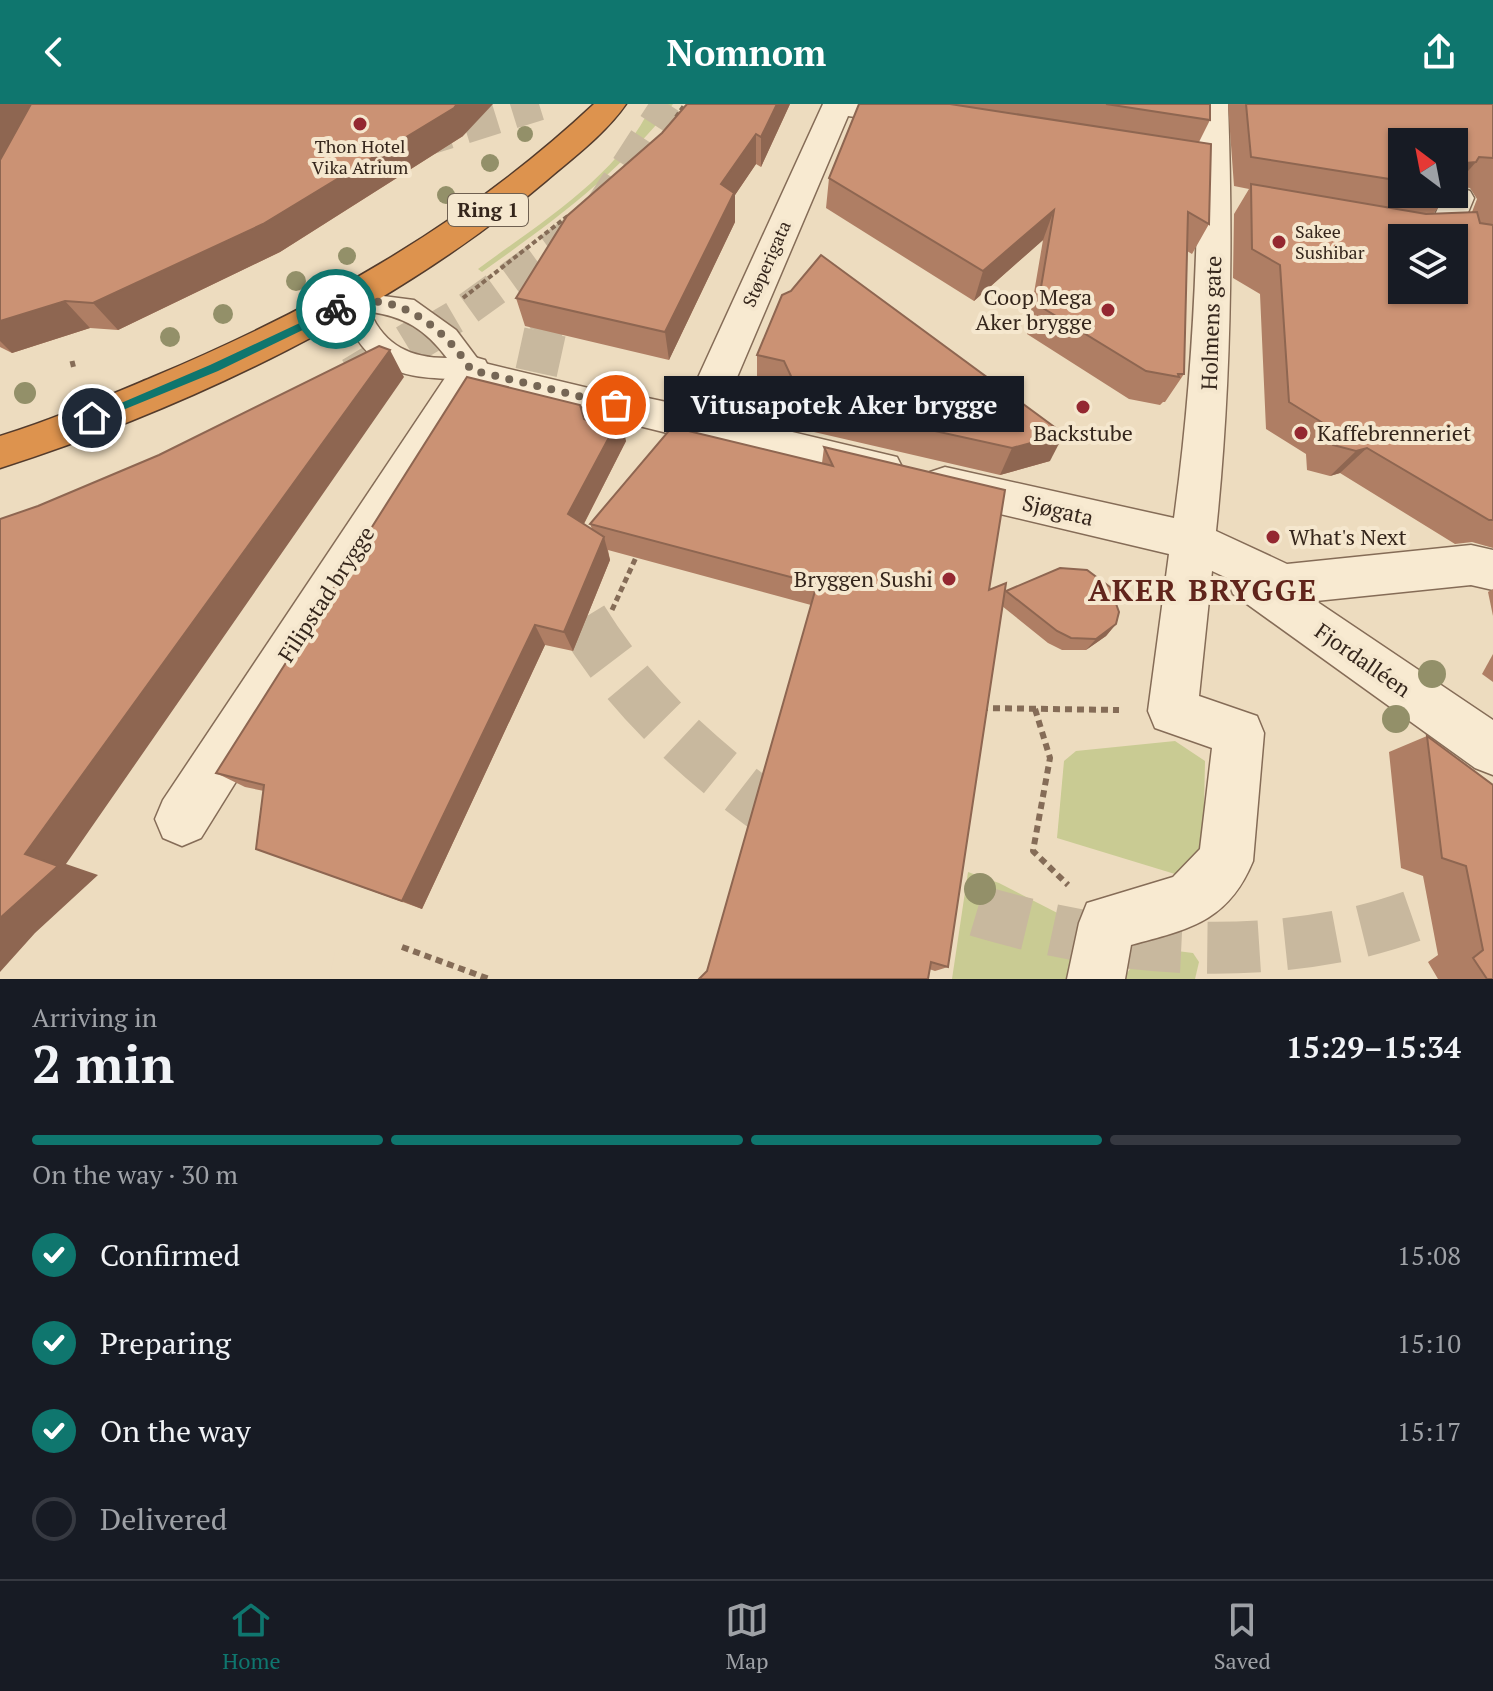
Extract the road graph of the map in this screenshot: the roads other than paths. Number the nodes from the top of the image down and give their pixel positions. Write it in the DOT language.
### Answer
graph roads {
  1 [pos="611,104"];
  2 [pos="838,104"];
  3 [pos="1213,104"];
  4 [pos="942,121"];
  5 [pos="1468,240"];
  6 [pos="1480,242"];
  7 [pos="352,301"];
  8 [pos="471,370"];
  9 [pos="630,409"];
  10 [pos="697,425"];
  11 [pos="603,435"];
  12 [pos="0,452"];
  13 [pos="1194,541"];
  14 [pos="1493,570"];
  15 [pos="1493,750"];
  16 [pos="182,819"];
  17 [pos="1096,979"];
  1 -- 7 [label="highway, Ring 1"];
  2 -- 4 [label="street"];
  2 -- 10 [label="street, Støperigata"];
  3 -- 13 [label="street, Holmens gate"];
  5 -- 6 [label="street"];
  7 -- 8 [label="lane"];
  7 -- 8 [label="lane"];
  7 -- 12 [label="highway, Ring 1"];
  8 -- 9 [label="lane"];
  8 -- 16 [label="street, Filipstad brygge"];
  9 -- 10 [label="street, Sjøgata"];
  9 -- 11 [label="lane"];
  10 -- 13 [label="street, Sjøgata"];
  13 -- 14 [label="street"];
  13 -- 15 [label="street, Fjordalléen"];
  13 -- 17 [label="street, Holmens gate"];
}
